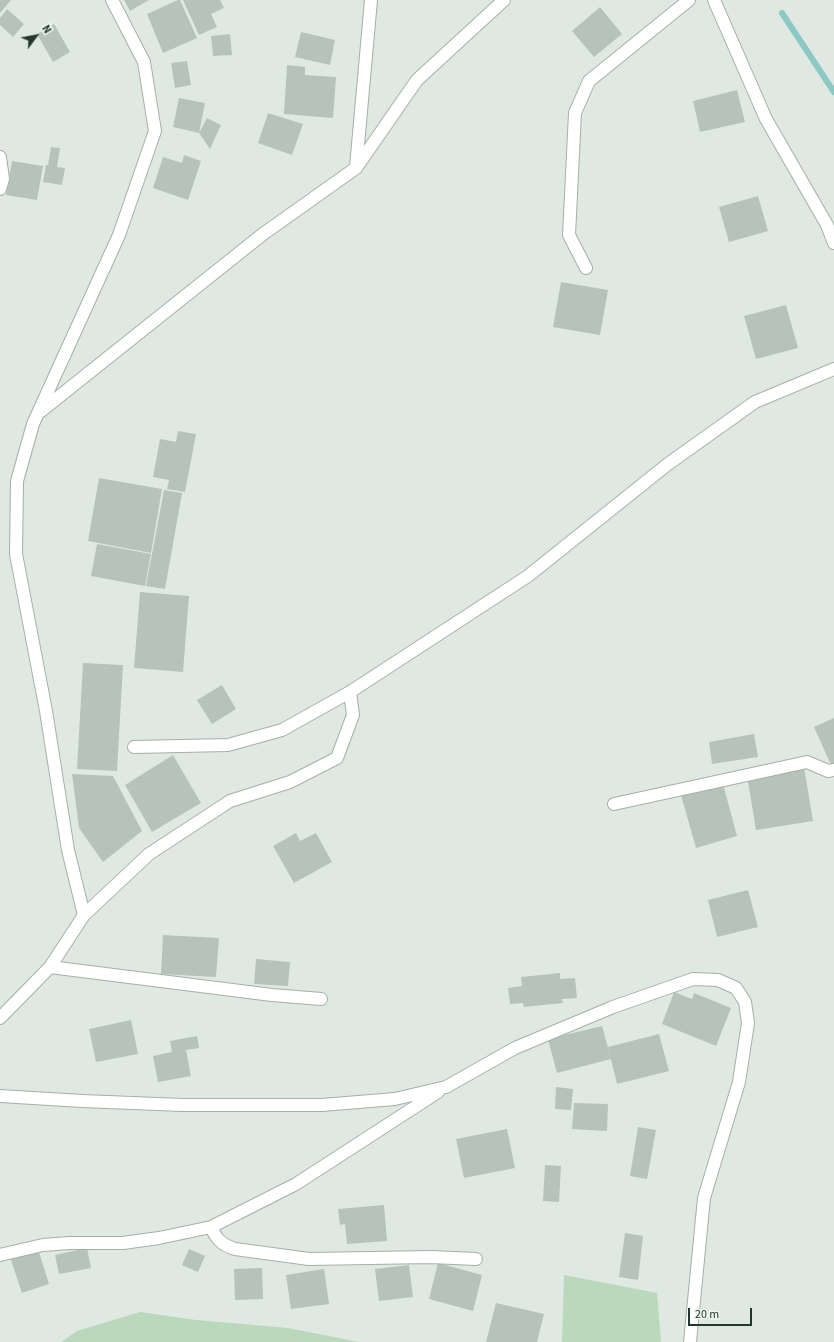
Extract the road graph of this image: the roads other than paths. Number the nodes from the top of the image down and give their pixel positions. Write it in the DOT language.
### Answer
graph roads {
  1 [pos="112,0"];
  2 [pos="371,0"];
  3 [pos="504,0"];
  4 [pos="689,0"];
  5 [pos="714,0"];
  6 [pos="0,157"];
  7 [pos="356,168"];
  8 [pos="0,189"];
  9 [pos="834,243"];
  10 [pos="586,268"];
  11 [pos="834,369"];
  12 [pos="39,413"];
  13 [pos="350,692"];
  14 [pos="134,747"];
  15 [pos="834,770"];
  16 [pos="614,804"];
  17 [pos="84,915"];
  18 [pos="50,967"];
  19 [pos="321,999"];
  20 [pos="0,1018"];
  21 [pos="446,1087"];
  22 [pos="0,1096"];
  23 [pos="211,1227"];
  24 [pos="0,1255"];
  25 [pos="476,1258"];
  26 [pos="690,1342"];
  1 -- 12 [label="street"];
  2 -- 7 [label="street"];
  3 -- 7 [label="street"];
  4 -- 10 [label="street"];
  5 -- 9 [label="street"];
  6 -- 8 [label="street"];
  7 -- 12 [label="street"];
  11 -- 13 [label="street"];
  12 -- 17 [label="street"];
  13 -- 14 [label="street"];
  13 -- 17 [label="street"];
  15 -- 16 [label="street"];
  17 -- 18 [label="street"];
  18 -- 19 [label="street"];
  18 -- 20 [label="street"];
  21 -- 22 [label="street"];
  21 -- 23 [label="street"];
  21 -- 26 [label="street"];
  23 -- 24 [label="street"];
  23 -- 25 [label="street"];
}
